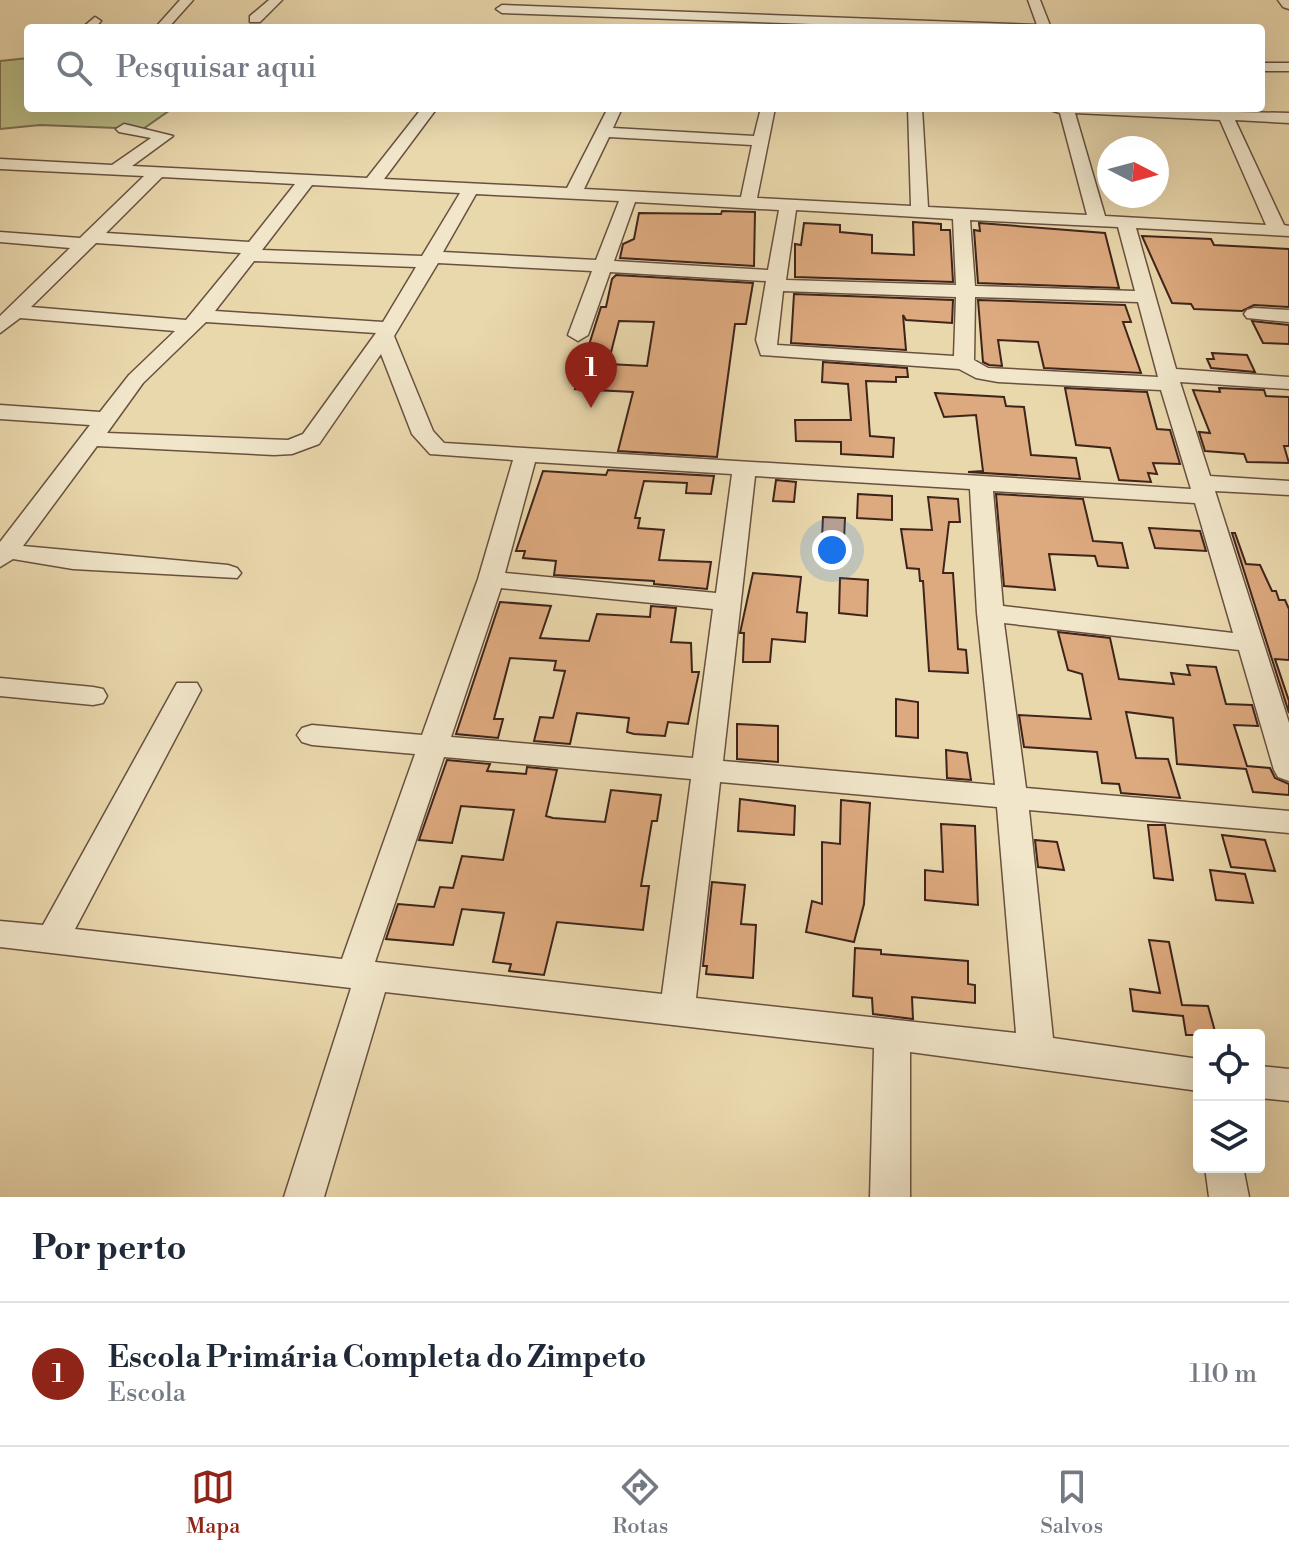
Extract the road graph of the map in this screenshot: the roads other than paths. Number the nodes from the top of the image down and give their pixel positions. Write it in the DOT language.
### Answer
graph roads {
  1 [pos="187,0"];
  2 [pos="276,0"];
  3 [pos="688,0"];
  4 [pos="1034,0"];
  5 [pos="502,9"];
  6 [pos="681,17"];
  7 [pos="255,19"];
  8 [pos="653,22"];
  9 [pos="165,24"];
  10 [pos="773,24"];
  11 [pos="794,24"];
  12 [pos="904,24"];
  13 [pos="1043,24"];
  14 [pos="1265,67"];
  15 [pos="1289,67"];
  16 [pos="427,112"];
  17 [pos="613,112"];
  18 [pos="767,112"];
  19 [pos="915,112"];
  20 [pos="1067,112"];
  21 [pos="1157,112"];
  22 [pos="1225,115"];
  23 [pos="1289,118"];
  24 [pos="124,129"];
  25 [pos="605,132"];
  26 [pos="761,141"];
  27 [pos="2,166"];
  28 [pos="115,170"];
  29 [pos="158,172"];
  30 [pos="307,180"];
  31 [pos="372,183"];
  32 [pos="472,187"];
  33 [pos="574,192"];
  34 [pos="629,196"];
  35 [pos="748,203"];
  36 [pos="788,204"];
  37 [pos="920,211"];
  38 [pos="961,213"];
  39 [pos="1097,220"];
  40 [pos="1125,222"];
  41 [pos="1283,231"];
  42 [pos="0,237"];
  43 [pos="89,240"];
  44 [pos="250,252"];
  45 [pos="431,260"];
  46 [pos="604,268"];
  47 [pos="778,281"];
  48 [pos="966,293"];
  49 [pos="1146,297"];
  50 [pos="9,312"];
  51 [pos="1254,314"];
  52 [pos="1289,316"];
  53 [pos="197,321"];
  54 [pos="385,332"];
  55 [pos="578,335"];
  56 [pos="964,363"];
  57 [pos="1168,380"];
  58 [pos="1289,383"];
  59 [pos="0,412"];
  60 [pos="106,419"];
  61 [pos="92,439"];
  62 [pos="526,455"];
  63 [pos="744,467"];
  64 [pos="981,481"];
  65 [pos="1289,488"];
  66 [pos="1204,490"];
  67 [pos="2,553"];
  68 [pos="228,573"];
  69 [pos="491,579"];
  70 [pos="726,602"];
  71 [pos="990,613"];
  72 [pos="1249,643"];
  73 [pos="0,687"];
  74 [pos="187,690"];
  75 [pos="93,696"];
  76 [pos="312,735"];
  77 [pos="431,745"];
  78 [pos="707,769"];
  79 [pos="1289,770"];
  80 [pos="1012,798"];
  81 [pos="1289,822"];
  82 [pos="0,934"];
  83 [pos="52,940"];
  84 [pos="363,975"];
  85 [pos="677,1013"];
  86 [pos="892,1037"];
  87 [pos="1036,1051"];
  88 [pos="1193,1074"];
  89 [pos="1265,1083"];
  90 [pos="1289,1085"];
  91 [pos="1225,1173"];
  92 [pos="304,1197"];
  93 [pos="890,1197"];
  94 [pos="1229,1197"];
  1 -- 9 [label="street"];
  2 -- 7 [label="street"];
  3 -- 6 [label="street"];
  4 -- 13 [label="street"];
  5 -- 8 [label="street"];
  6 -- 8 [label="street"];
  6 -- 10 [label="street"];
  11 -- 12 [label="street"];
  14 -- 15 [label="street"];
  16 -- 31 [label="street"];
  17 -- 25 [label="street"];
  18 -- 26 [label="street"];
  19 -- 37 [label="street"];
  20 -- 39 [label="street"];
  21 -- 22 [label="street"];
  22 -- 23 [label="street"];
  22 -- 41 [label="street"];
  24 -- 28 [label="street"];
  25 -- 26 [label="street"];
  25 -- 33 [label="street"];
  26 -- 35 [label="street"];
  27 -- 28 [label="street"];
  28 -- 29 [label="street"];
  29 -- 30 [label="street"];
  29 -- 43 [label="street"];
  30 -- 31 [label="street"];
  30 -- 44 [label="street"];
  31 -- 32 [label="street"];
  32 -- 33 [label="street"];
  32 -- 45 [label="street"];
  33 -- 34 [label="street"];
  34 -- 35 [label="street"];
  34 -- 46 [label="street"];
  35 -- 36 [label="street"];
  36 -- 37 [label="street"];
  36 -- 47 [label="street"];
  37 -- 38 [label="street"];
  38 -- 39 [label="street"];
  38 -- 48 [label="street"];
  39 -- 40 [label="street"];
  40 -- 41 [label="street"];
  40 -- 49 [label="street"];
  42 -- 43 [label="street"];
  43 -- 44 [label="street"];
  43 -- 50 [label="street"];
  44 -- 45 [label="street"];
  44 -- 53 [label="street"];
  45 -- 46 [label="street"];
  45 -- 54 [label="street"];
  46 -- 47 [label="street"];
  46 -- 55 [label="street"];
  47 -- 48 [label="street"];
  47 -- 56 [label="street"];
  48 -- 49 [label="street"];
  48 -- 56 [label="street"];
  49 -- 57 [label="street"];
  50 -- 53 [label="street"];
  51 -- 52 [label="street"];
  53 -- 54 [label="street"];
  53 -- 60 [label="street"];
  54 -- 61 [label="street"];
  54 -- 62 [label="street"];
  56 -- 57 [label="street"];
  57 -- 58 [label="street"];
  57 -- 66 [label="street"];
  59 -- 60 [label="street"];
  60 -- 61 [label="street"];
  61 -- 67 [label="street"];
  62 -- 63 [label="street"];
  62 -- 69 [label="street"];
  63 -- 64 [label="street"];
  63 -- 70 [label="street"];
  64 -- 66 [label="street"];
  64 -- 71 [label="street"];
  65 -- 66 [label="street"];
  66 -- 72 [label="street"];
  67 -- 68 [label="street"];
  69 -- 70 [label="street"];
  69 -- 77 [label="street"];
  70 -- 78 [label="street"];
  71 -- 72 [label="street"];
  71 -- 80 [label="street"];
  72 -- 79 [label="street"];
  73 -- 75 [label="street"];
  74 -- 83 [label="street"];
  76 -- 77 [label="street"];
  77 -- 78 [label="street"];
  77 -- 84 [label="street"];
  78 -- 80 [label="street"];
  78 -- 85 [label="street"];
  80 -- 81 [label="street"];
  80 -- 87 [label="street"];
  82 -- 83 [label="street"];
  83 -- 84 [label="street"];
  84 -- 85 [label="street"];
  84 -- 92 [label="street"];
  85 -- 86 [label="street"];
  86 -- 87 [label="street"];
  86 -- 93 [label="street"];
  87 -- 88 [label="street"];
  89 -- 90 [label="street"];
  91 -- 94 [label="street"];
}
